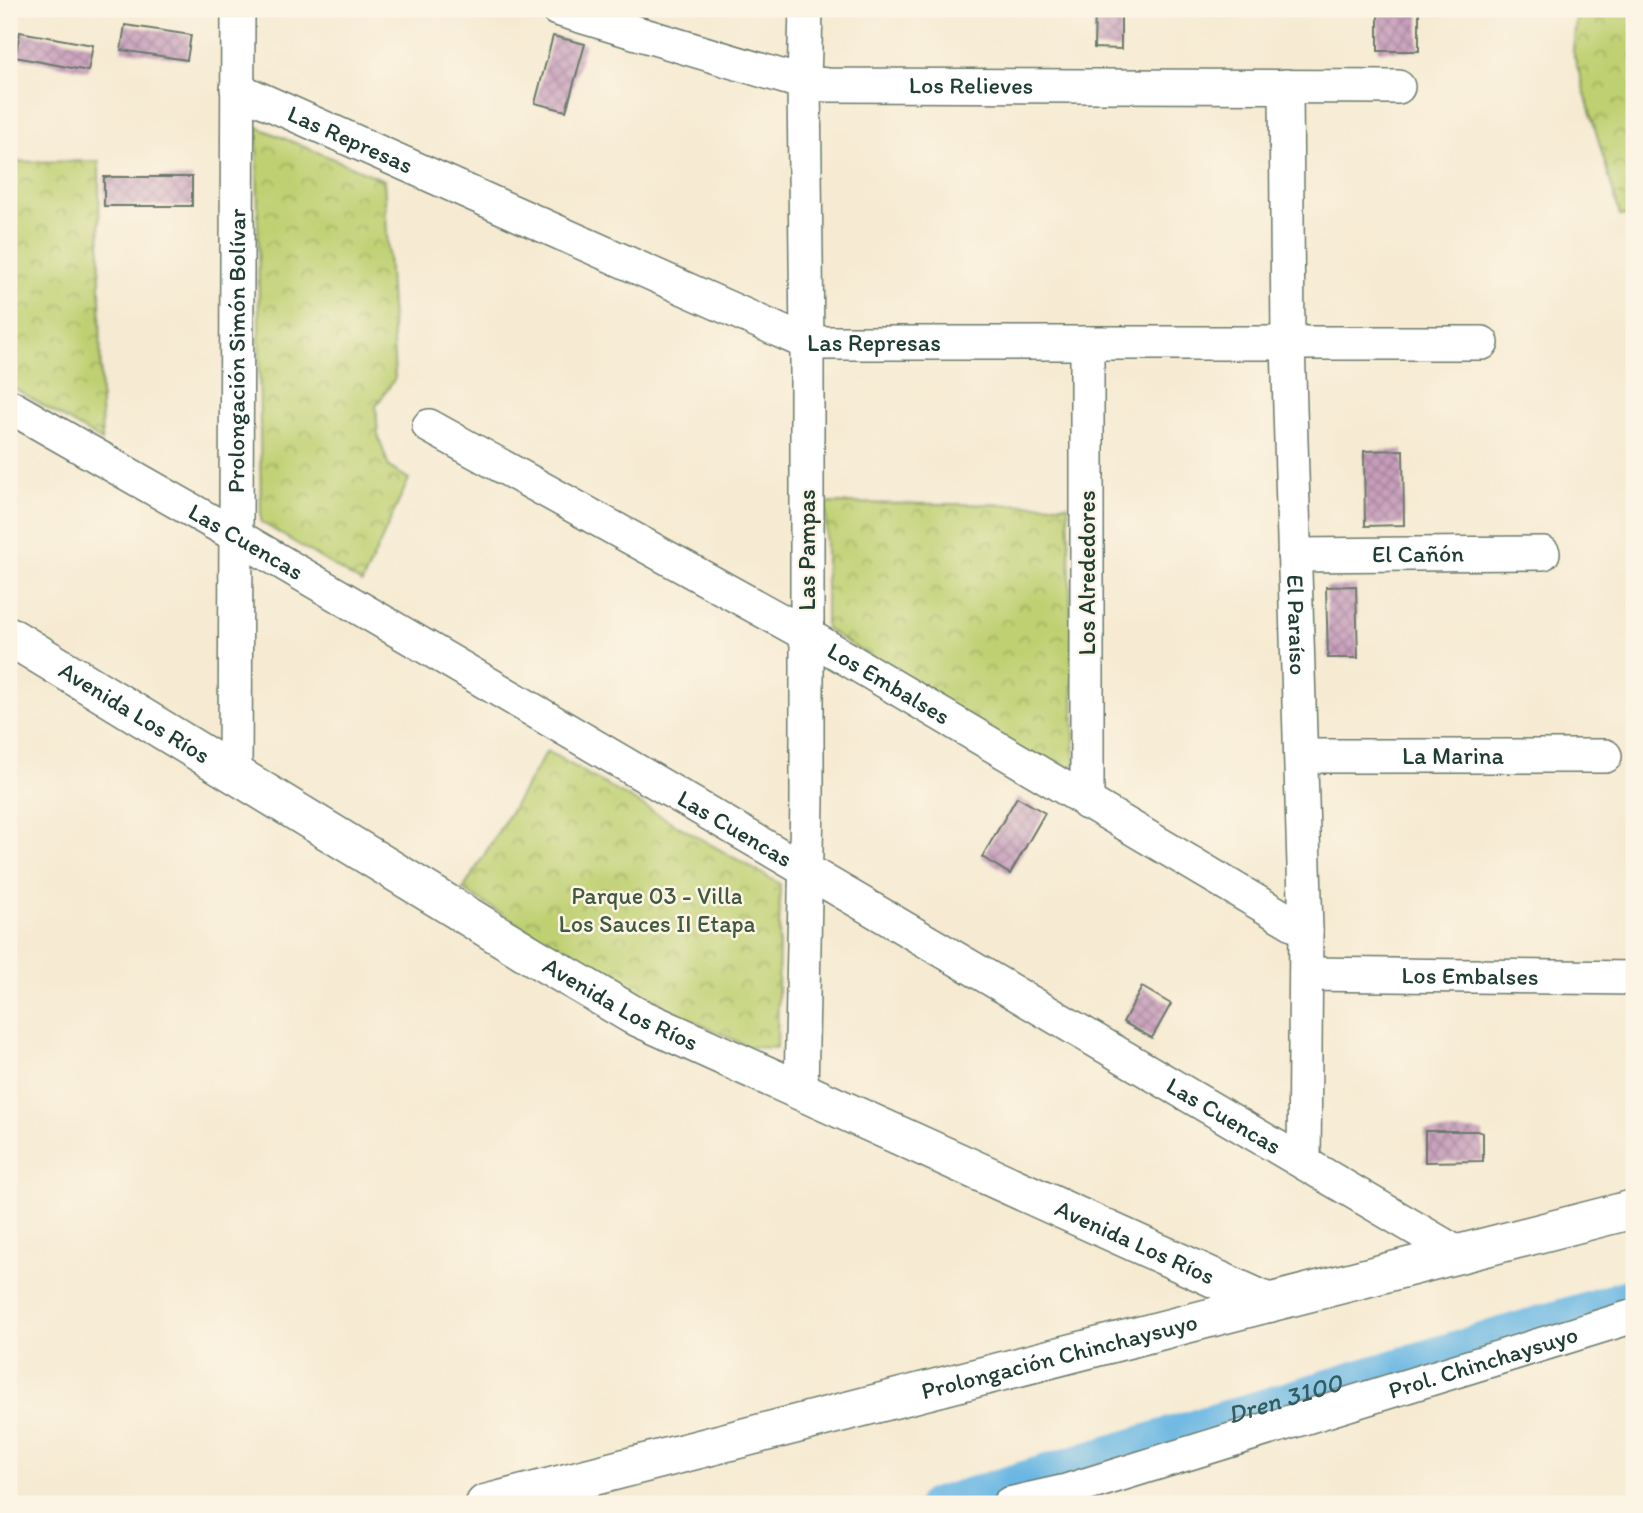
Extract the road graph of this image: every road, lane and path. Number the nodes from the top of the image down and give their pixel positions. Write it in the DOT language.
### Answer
graph roads {
  1 [pos="238,9"];
  2 [pos="556,9"];
  3 [pos="806,9"];
  4 [pos="804,83"];
  5 [pos="1286,86"];
  6 [pos="1398,87"];
  7 [pos="237,89"];
  8 [pos="807,343"];
  9 [pos="1087,343"];
  10 [pos="1287,343"];
  11 [pos="1482,343"];
  12 [pos="9,406"];
  13 [pos="429,426"];
  14 [pos="235,535"];
  15 [pos="1544,553"];
  16 [pos="1294,555"];
  17 [pos="807,635"];
  18 [pos="9,636"];
  19 [pos="1301,756"];
  20 [pos="1605,756"];
  21 [pos="235,776"];
  22 [pos="1087,803"];
  23 [pos="806,872"];
  24 [pos="1306,931"];
  25 [pos="1306,974"];
  26 [pos="1634,978"];
  27 [pos="801,1090"];
  28 [pos="1304,1163"];
  29 [pos="1634,1209"];
  30 [pos="1459,1254"];
  31 [pos="1269,1303"];
  32 [pos="1634,1316"];
  33 [pos="485,1504"];
  34 [pos="1009,1504"];
  1 -- 7 [label="street, Prolongación Simón Bolívar"];
  2 -- 4 [label="street, Los Relieves"];
  3 -- 4 [label="street, Las Pampas"];
  4 -- 5 [label="street, Los Relieves"];
  4 -- 8 [label="street, Las Pampas"];
  5 -- 6 [label="street, Los Relieves"];
  5 -- 10 [label="street, El Paraíso"];
  7 -- 8 [label="street, Las Represas"];
  7 -- 14 [label="street, Prolongación Simón Bolívar"];
  8 -- 9 [label="street, Las Represas"];
  8 -- 17 [label="street, Las Pampas"];
  9 -- 10 [label="street, Las Represas"];
  9 -- 22 [label="street, Los Alrededores"];
  10 -- 11 [label="street, Las Represas"];
  10 -- 16 [label="street, El Paraíso"];
  12 -- 14 [label="street, Las Cuencas"];
  13 -- 17 [label="street, Los Embalses"];
  14 -- 21 [label="street, Prolongación Simón Bolívar"];
  14 -- 23 [label="street, Las Cuencas"];
  15 -- 16 [label="street, El Cañón"];
  16 -- 19 [label="street, El Paraíso"];
  17 -- 22 [label="street, Los Embalses"];
  17 -- 23 [label="street, Las Pampas"];
  18 -- 21 [label="street, Avenida Los Ríos"];
  19 -- 20 [label="street, La Marina"];
  19 -- 24 [label="street, El Paraíso"];
  21 -- 27 [label="street, Avenida Los Ríos"];
  22 -- 24 [label="street, Los Embalses"];
  23 -- 27 [label="street, Las Pampas"];
  23 -- 28 [label="street, Las Cuencas"];
  24 -- 25 [label="street, El Paraíso"];
  25 -- 26 [label="street, Los Embalses"];
  25 -- 28 [label="street, El Paraíso"];
  27 -- 31 [label="street, Avenida Los Ríos"];
  28 -- 30 [label="street, Las Cuencas"];
  29 -- 30 [label="street, Prolongación Chinchaysuyo"];
  30 -- 31 [label="street, Prolongación Chinchaysuyo"];
  31 -- 33 [label="street, Prolongación Chinchaysuyo"];
  32 -- 34 [label="street, Prol. Chinchaysuyo"];
}
